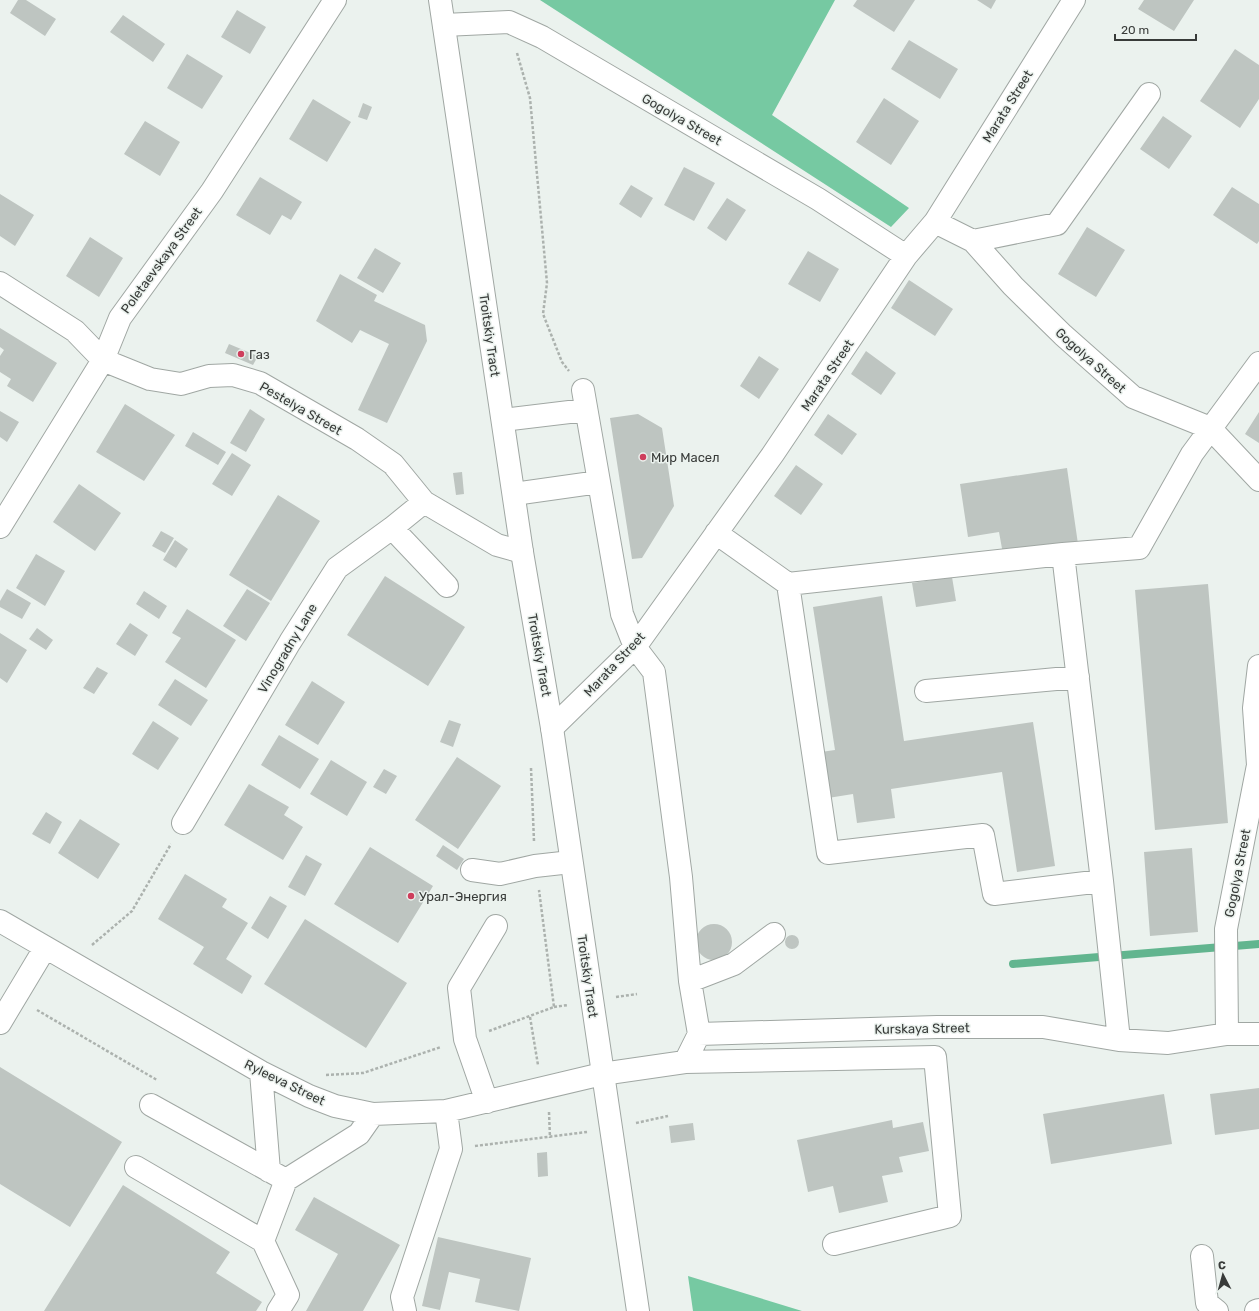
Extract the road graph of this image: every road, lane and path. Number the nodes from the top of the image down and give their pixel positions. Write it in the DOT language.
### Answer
graph roads {
  1 [pos="335,0"];
  2 [pos="440,0"];
  3 [pos="1074,0"];
  4 [pos="509,22"];
  5 [pos="444,25"];
  6 [pos="1149,94"];
  7 [pos="935,222"];
  8 [pos="973,241"];
  9 [pos="906,256"];
  10 [pos="0,283"];
  11 [pos="103,360"];
  12 [pos="1259,363"];
  13 [pos="585,400"];
  14 [pos="503,420"];
  15 [pos="1210,428"];
  16 [pos="1259,480"];
  17 [pos="599,482"];
  18 [pos="514,494"];
  19 [pos="424,502"];
  20 [pos="0,527"];
  21 [pos="392,528"];
  22 [pos="716,533"];
  23 [pos="522,552"];
  24 [pos="1063,554"];
  25 [pos="788,584"];
  26 [pos="447,586"];
  27 [pos="635,647"];
  28 [pos="1259,666"];
  29 [pos="1078,677"];
  30 [pos="926,691"];
  31 [pos="552,728"];
  32 [pos="530,764"];
  33 [pos="1258,766"];
  34 [pos="183,823"];
  35 [pos="571,862"];
  36 [pos="536,866"];
  37 [pos="472,870"];
  38 [pos="1102,881"];
  39 [pos="0,921"];
  40 [pos="496,926"];
  41 [pos="774,934"];
  42 [pos="45,948"];
  43 [pos="86,950"];
  44 [pos="690,981"];
  45 [pos="15,997"];
  46 [pos="0,1023"];
  47 [pos="699,1034"];
  48 [pos="1226,1034"];
  49 [pos="1259,1034"];
  50 [pos="465,1039"];
  51 [pos="1119,1040"];
  52 [pos="685,1062"];
  53 [pos="261,1072"];
  54 [pos="602,1074"];
  55 [pos="320,1076"];
  56 [pos="160,1082"];
  57 [pos="487,1102"];
  58 [pos="151,1105"];
  59 [pos="446,1111"];
  60 [pos="373,1114"];
  61 [pos="668,1116"];
  62 [pos="610,1128"];
  63 [pos="450,1149"];
  64 [pos="136,1167"];
  65 [pos="277,1176"];
  66 [pos="263,1241"];
  67 [pos="834,1244"];
  68 [pos="1202,1256"];
  69 [pos="278,1311"];
  70 [pos="405,1311"];
  71 [pos="638,1311"];
  72 [pos="1217,1311"];
  1 -- 11 [label="street, Poletaevskaya Street"];
  2 -- 5 [label="street, Troitskiy Tract"];
  3 -- 7 [label="street, Marata Street"];
  4 -- 5 [label="street, Gogolya Street"];
  4 -- 9 [label="street, Gogolya Street"];
  4 -- 13 [label="path"];
  5 -- 14 [label="street, Troitskiy Tract"];
  6 -- 8 [label="street"];
  7 -- 8 [label="street, Gogolya Street"];
  7 -- 9 [label="street, Marata Street"];
  8 -- 15 [label="street, Gogolya Street"];
  9 -- 22 [label="street, Marata Street"];
  10 -- 11 [label="street, Pestelya Street"];
  11 -- 19 [label="street, Pestelya Street"];
  11 -- 20 [label="street, Poletaevskaya Street"];
  12 -- 15 [label="street"];
  13 -- 14 [label="street"];
  13 -- 17 [label="street"];
  14 -- 18 [label="street, Troitskiy Tract"];
  15 -- 16 [label="street, Gogolya Street"];
  15 -- 24 [label="street"];
  17 -- 18 [label="street"];
  17 -- 27 [label="street"];
  18 -- 23 [label="street, Troitskiy Tract"];
  19 -- 21 [label="street, Vinogradny Lane"];
  19 -- 23 [label="street, Pestelya Street"];
  21 -- 26 [label="street"];
  21 -- 34 [label="street, Vinogradny Lane"];
  22 -- 25 [label="street"];
  22 -- 27 [label="street, Marata Street"];
  23 -- 31 [label="street, Troitskiy Tract"];
  24 -- 25 [label="street"];
  24 -- 29 [label="street"];
  25 -- 38 [label="street"];
  27 -- 31 [label="street, Marata Street"];
  27 -- 44 [label="street"];
  28 -- 33 [label="street, Gogolya Street"];
  29 -- 30 [label="street"];
  29 -- 38 [label="street"];
  31 -- 35 [label="street, Troitskiy Tract"];
  32 -- 36 [label="path"];
  33 -- 48 [label="street, Gogolya Street"];
  34 -- 43 [label="path"];
  35 -- 36 [label="street"];
  35 -- 54 [label="street, Troitskiy Tract"];
  36 -- 37 [label="street"];
  36 -- 50 [label="path"];
  38 -- 51 [label="street"];
  39 -- 42 [label="street, Ryleeva Street"];
  40 -- 50 [label="street"];
  41 -- 44 [label="street"];
  42 -- 45 [label="street"];
  42 -- 53 [label="street, Ryleeva Street"];
  44 -- 47 [label="street"];
  45 -- 46 [label="street"];
  45 -- 56 [label="path"];
  47 -- 51 [label="street, Kurskaya Street"];
  47 -- 52 [label="street"];
  48 -- 49 [label="street, Kurskaya Street"];
  48 -- 51 [label="street, Kurskaya Street"];
  50 -- 55 [label="path"];
  50 -- 57 [label="street"];
  52 -- 54 [label="street"];
  52 -- 67 [label="street"];
  53 -- 60 [label="street, Ryleeva Street"];
  53 -- 65 [label="street"];
  54 -- 57 [label="street, Ryleeva Street"];
  54 -- 62 [label="street, Troitskiy Tract"];
  57 -- 59 [label="street, Ryleeva Street"];
  58 -- 65 [label="street"];
  59 -- 60 [label="street, Ryleeva Street"];
  59 -- 63 [label="street"];
  60 -- 65 [label="street"];
  61 -- 62 [label="path"];
  62 -- 63 [label="path"];
  62 -- 71 [label="street, Troitskiy Tract"];
  63 -- 70 [label="street"];
  64 -- 66 [label="street"];
  65 -- 66 [label="street"];
  66 -- 69 [label="street"];
  68 -- 72 [label="street"];
}
